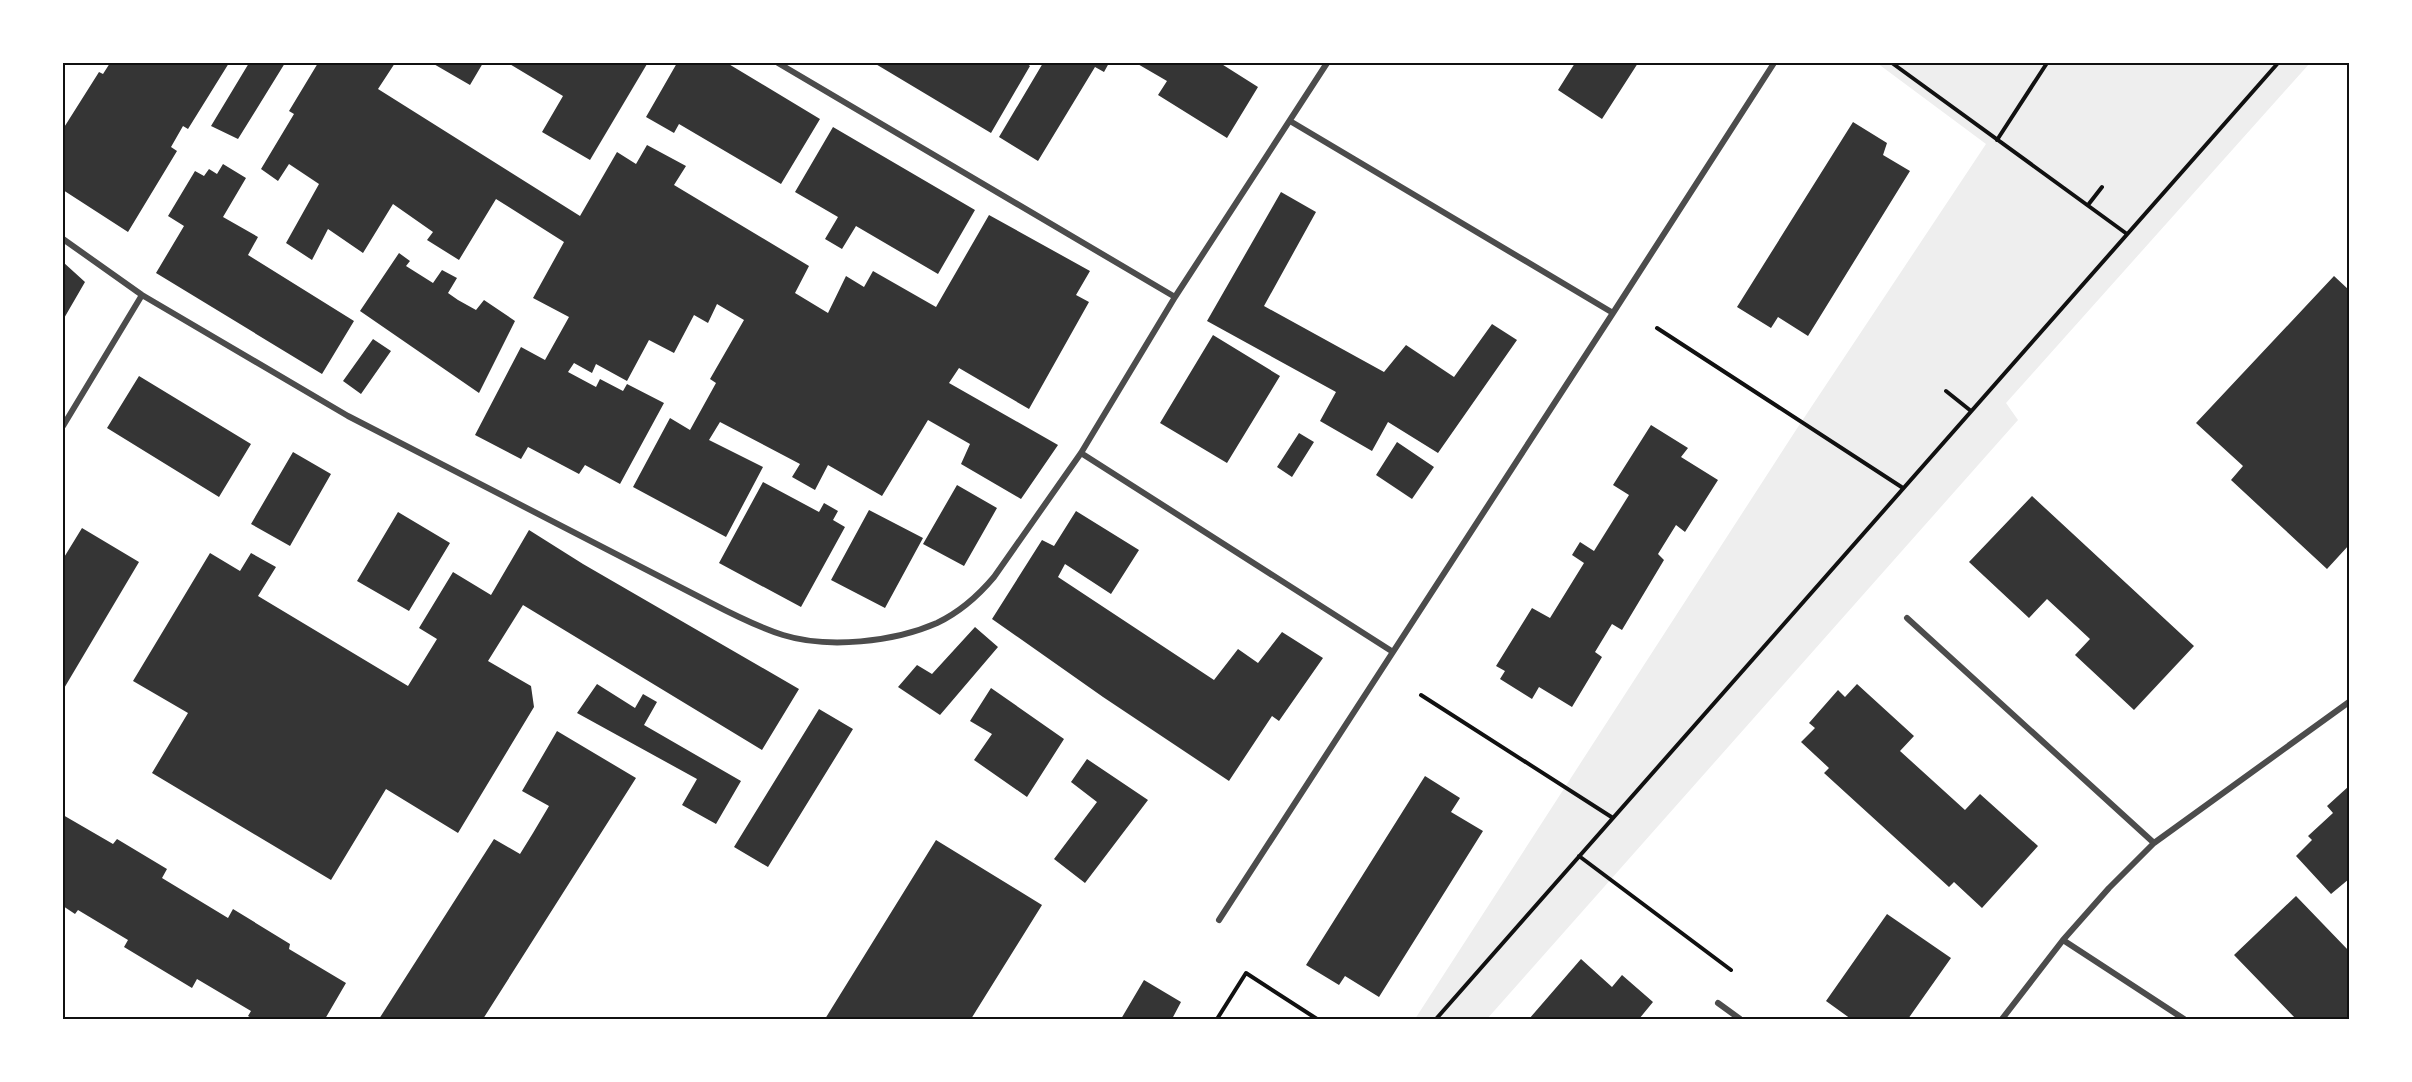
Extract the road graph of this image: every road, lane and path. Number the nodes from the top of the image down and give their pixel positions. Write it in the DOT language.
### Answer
graph roads {
  1 [pos="778,63"];
  2 [pos="1327,63"];
  3 [pos="1773,63"];
  4 [pos="1892,63"];
  5 [pos="2047,63"];
  6 [pos="2278,63"];
  7 [pos="1290,121"];
  8 [pos="1997,140"];
  9 [pos="2102,187"];
  10 [pos="2088,205"];
  11 [pos="2127,234"];
  12 [pos="63,239"];
  13 [pos="142,295"];
  14 [pos="1175,297"];
  15 [pos="1613,313"];
  16 [pos="1657,328"];
  17 [pos="1946,391"];
  18 [pos="1971,411"];
  19 [pos="63,426"];
  20 [pos="1081,453"];
  21 [pos="1903,488"];
  22 [pos="1907,618"];
  23 [pos="1393,652"];
  24 [pos="1421,695"];
  25 [pos="2349,702"];
  26 [pos="1612,818"];
  27 [pos="2154,843"];
  28 [pos="1579,856"];
  29 [pos="1219,920"];
  30 [pos="2063,940"];
  31 [pos="1731,970"];
  32 [pos="1718,1003"];
  33 [pos="1216,1019"];
  34 [pos="1317,1019"];
  35 [pos="1436,1019"];
  36 [pos="1740,1019"];
  37 [pos="2002,1019"];
  38 [pos="2184,1019"];
  1 -- 14 [label="street"];
  2 -- 7 [label="street"];
  3 -- 15 [label="street"];
  4 -- 8 [label="path"];
  5 -- 8 [label="path"];
  6 -- 11 [label="path"];
  7 -- 14 [label="street"];
  7 -- 15 [label="street"];
  8 -- 10 [label="path"];
  9 -- 10 [label="path"];
  10 -- 11 [label="path"];
  11 -- 18 [label="path"];
  12 -- 13 [label="street"];
  13 -- 19 [label="street"];
  13 -- 20 [label="street"];
  14 -- 20 [label="street"];
  15 -- 23 [label="street"];
  16 -- 21 [label="path"];
  17 -- 18 [label="path"];
  18 -- 21 [label="path"];
  20 -- 23 [label="street"];
  21 -- 26 [label="path"];
  22 -- 27 [label="street"];
  23 -- 29 [label="street"];
  24 -- 26 [label="path"];
  25 -- 27 [label="street"];
  26 -- 28 [label="path"];
  27 -- 30 [label="street"];
  28 -- 31 [label="path"];
  28 -- 35 [label="path"];
  30 -- 37 [label="street"];
  30 -- 38 [label="street"];
  32 -- 36 [label="street"];
  33 -- 34 [label="path"];
}
